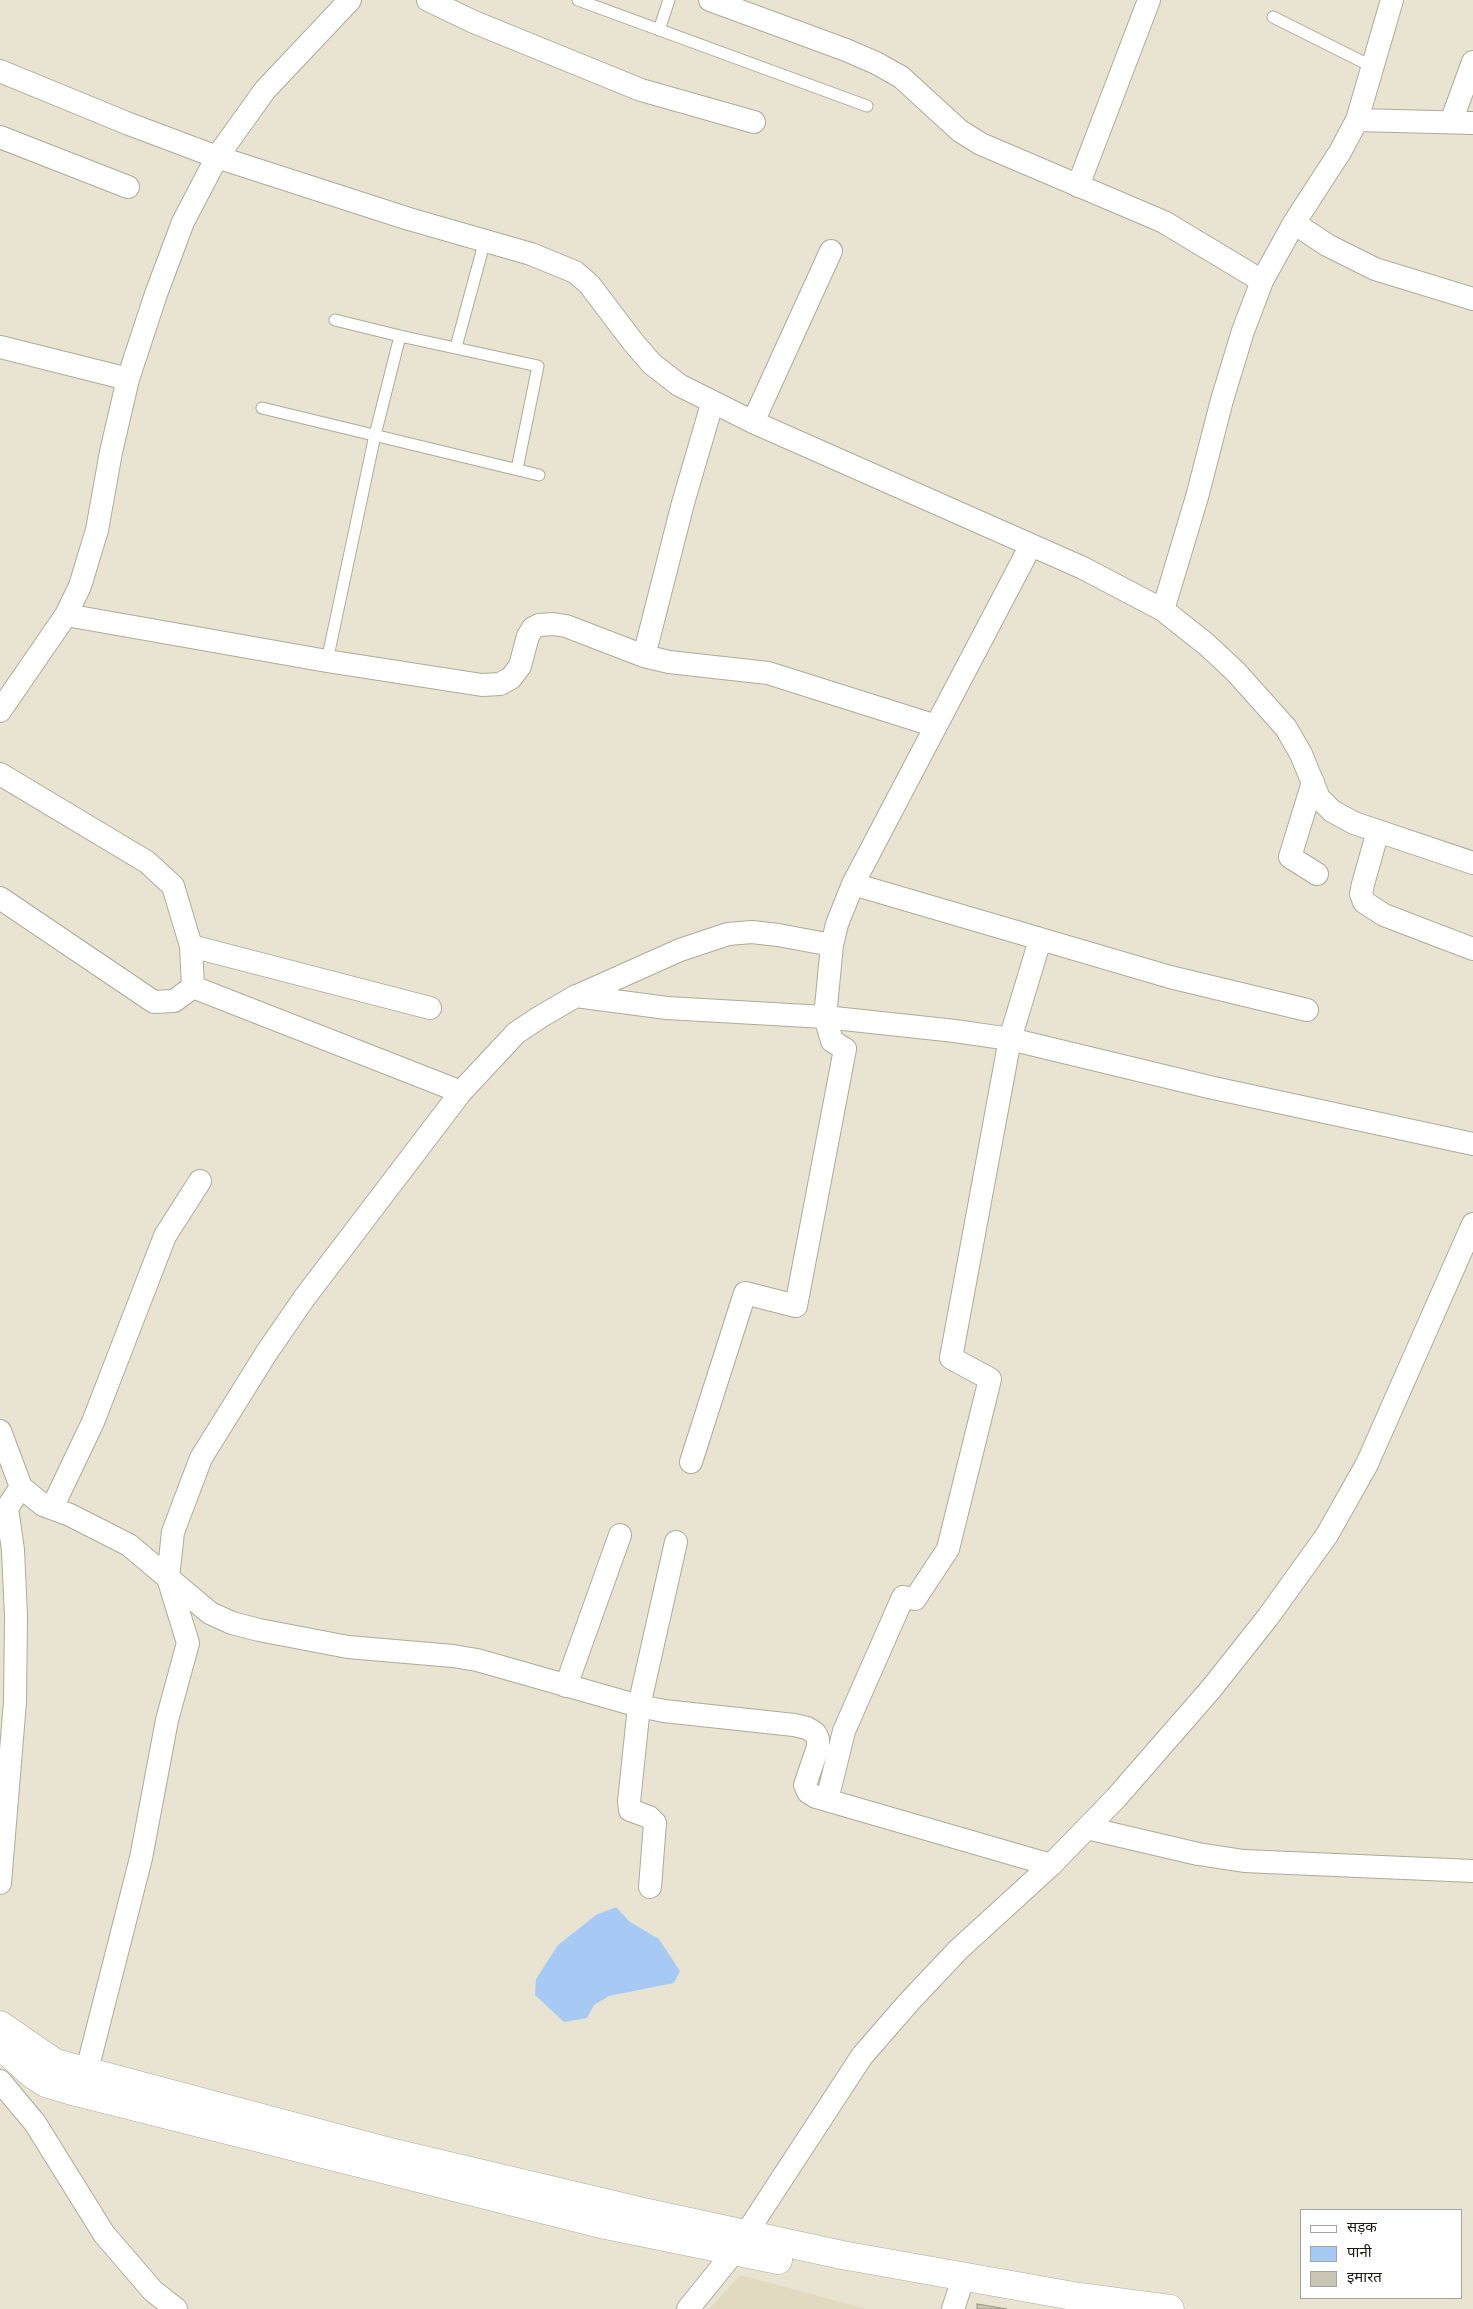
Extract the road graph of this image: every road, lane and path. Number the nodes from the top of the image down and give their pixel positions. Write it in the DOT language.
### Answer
graph roads {
  1 [pos="350,0"];
  2 [pos="428,0"];
  3 [pos="578,0"];
  4 [pos="669,0"];
  5 [pos="710,0"];
  6 [pos="1149,0"];
  7 [pos="1392,0"];
  8 [pos="1273,17"];
  9 [pos="659,30"];
  10 [pos="1473,62"];
  11 [pos="1373,67"];
  12 [pos="0,70"];
  13 [pos="867,106"];
  14 [pos="1357,120"];
  15 [pos="754,122"];
  16 [pos="1462,122"];
  17 [pos="0,137"];
  18 [pos="217,157"];
  19 [pos="1078,186"];
  20 [pos="128,187"];
  21 [pos="1294,223"];
  22 [pos="485,240"];
  23 [pos="831,250"];
  24 [pos="1262,281"];
  25 [pos="1473,299"];
  26 [pos="335,320"];
  27 [pos="400,336"];
  28 [pos="0,347"];
  29 [pos="456,347"];
  30 [pos="128,379"];
  31 [pos="712,404"];
  32 [pos="262,408"];
  33 [pos="753,422"];
  34 [pos="375,435"];
  35 [pos="516,469"];
  36 [pos="539,475"];
  37 [pos="1031,545"];
  38 [pos="1163,610"];
  39 [pos="66,615"];
  40 [pos="644,656"];
  41 [pos="327,661"];
  42 [pos="0,712"];
  43 [pos="936,726"];
  44 [pos="0,774"];
  45 [pos="1313,782"];
  46 [pos="1378,831"];
  47 [pos="1473,862"];
  48 [pos="1317,874"];
  49 [pos="853,884"];
  50 [pos="0,898"];
  51 [pos="1040,940"];
  52 [pos="832,945"];
  53 [pos="191,946"];
  54 [pos="1473,949"];
  55 [pos="193,988"];
  56 [pos="576,996"];
  57 [pos="430,1008"];
  58 [pos="1307,1010"];
  59 [pos="825,1017"];
  60 [pos="1010,1039"];
  61 [pos="462,1092"];
  62 [pos="1473,1144"];
  63 [pos="200,1181"];
  64 [pos="1473,1224"];
  65 [pos="0,1431"];
  66 [pos="690,1462"];
  67 [pos="21,1487"];
  68 [pos="52,1508"];
  69 [pos="5,1522"];
  70 [pos="620,1535"];
  71 [pos="676,1542"];
  72 [pos="168,1578"];
  73 [pos="566,1686"];
  74 [pos="639,1706"];
  75 [pos="827,1800"];
  76 [pos="2,1827"];
  77 [pos="1087,1828"];
  78 [pos="1051,1864"];
  79 [pos="1473,1871"];
  80 [pos="0,1883"];
  81 [pos="650,1887"];
  82 [pos="0,2025"];
  83 [pos="0,2044"];
  84 [pos="86,2070"];
  85 [pos="0,2080"];
  86 [pos="740,2243"];
  87 [pos="956,2300"];
  88 [pos="176,2309"];
  89 [pos="688,2309"];
  90 [pos="1065,2309"];
  91 [pos="1170,2309"];
  1 -- 18 [label="street"];
  2 -- 15 [label="street"];
  3 -- 9 [label="lane"];
  4 -- 9 [label="lane"];
  5 -- 19 [label="street"];
  6 -- 19 [label="street"];
  7 -- 11 [label="street"];
  8 -- 11 [label="lane"];
  9 -- 13 [label="lane"];
  10 -- 16 [label="street"];
  11 -- 14 [label="street"];
  12 -- 18 [label="street"];
  14 -- 16 [label="street"];
  14 -- 21 [label="street"];
  17 -- 20 [label="street"];
  18 -- 22 [label="street"];
  18 -- 30 [label="street"];
  19 -- 24 [label="street"];
  21 -- 24 [label="street"];
  21 -- 25 [label="street"];
  22 -- 29 [label="lane"];
  22 -- 31 [label="street"];
  23 -- 33 [label="street"];
  24 -- 38 [label="street"];
  26 -- 27 [label="lane"];
  27 -- 29 [label="lane"];
  27 -- 34 [label="lane"];
  28 -- 30 [label="street"];
  29 -- 35 [label="lane"];
  30 -- 39 [label="street"];
  31 -- 33 [label="street"];
  31 -- 40 [label="street"];
  32 -- 34 [label="lane"];
  33 -- 37 [label="street"];
  34 -- 35 [label="lane"];
  34 -- 41 [label="lane"];
  35 -- 36 [label="lane"];
  37 -- 38 [label="street"];
  37 -- 43 [label="street"];
  38 -- 45 [label="street"];
  39 -- 41 [label="street"];
  39 -- 42 [label="street"];
  40 -- 41 [label="street"];
  40 -- 43 [label="street"];
  43 -- 49 [label="street"];
  44 -- 53 [label="street"];
  45 -- 46 [label="street"];
  45 -- 48 [label="street"];
  46 -- 47 [label="street"];
  46 -- 54 [label="street"];
  49 -- 51 [label="street"];
  49 -- 52 [label="street"];
  50 -- 55 [label="street"];
  51 -- 58 [label="street"];
  51 -- 60 [label="street"];
  52 -- 56 [label="street"];
  52 -- 59 [label="street"];
  53 -- 55 [label="street"];
  53 -- 57 [label="street"];
  55 -- 61 [label="street"];
  56 -- 59 [label="street"];
  56 -- 61 [label="street"];
  59 -- 60 [label="street"];
  59 -- 66 [label="street"];
  60 -- 62 [label="street"];
  60 -- 75 [label="street"];
  61 -- 72 [label="street"];
  63 -- 68 [label="street"];
  64 -- 77 [label="street"];
  65 -- 67 [label="street"];
  67 -- 68 [label="street"];
  67 -- 69 [label="street"];
  68 -- 72 [label="street"];
  69 -- 76 [label="street"];
  70 -- 73 [label="street"];
  71 -- 74 [label="street"];
  72 -- 73 [label="street"];
  72 -- 84 [label="street"];
  73 -- 74 [label="street"];
  74 -- 75 [label="street"];
  74 -- 81 [label="street"];
  75 -- 78 [label="street"];
  76 -- 80 [label="street"];
  77 -- 78 [label="street"];
  77 -- 79 [label="street"];
  78 -- 86 [label="street"];
  82 -- 84 [label="street"];
  83 -- 86 [label="street"];
  84 -- 86 [label="street"];
  85 -- 88 [label="street"];
  86 -- 87 [label="street"];
  86 -- 89 [label="street"];
  86 -- 91 [label="street"];
  87 -- 90 [label="street"];
}
